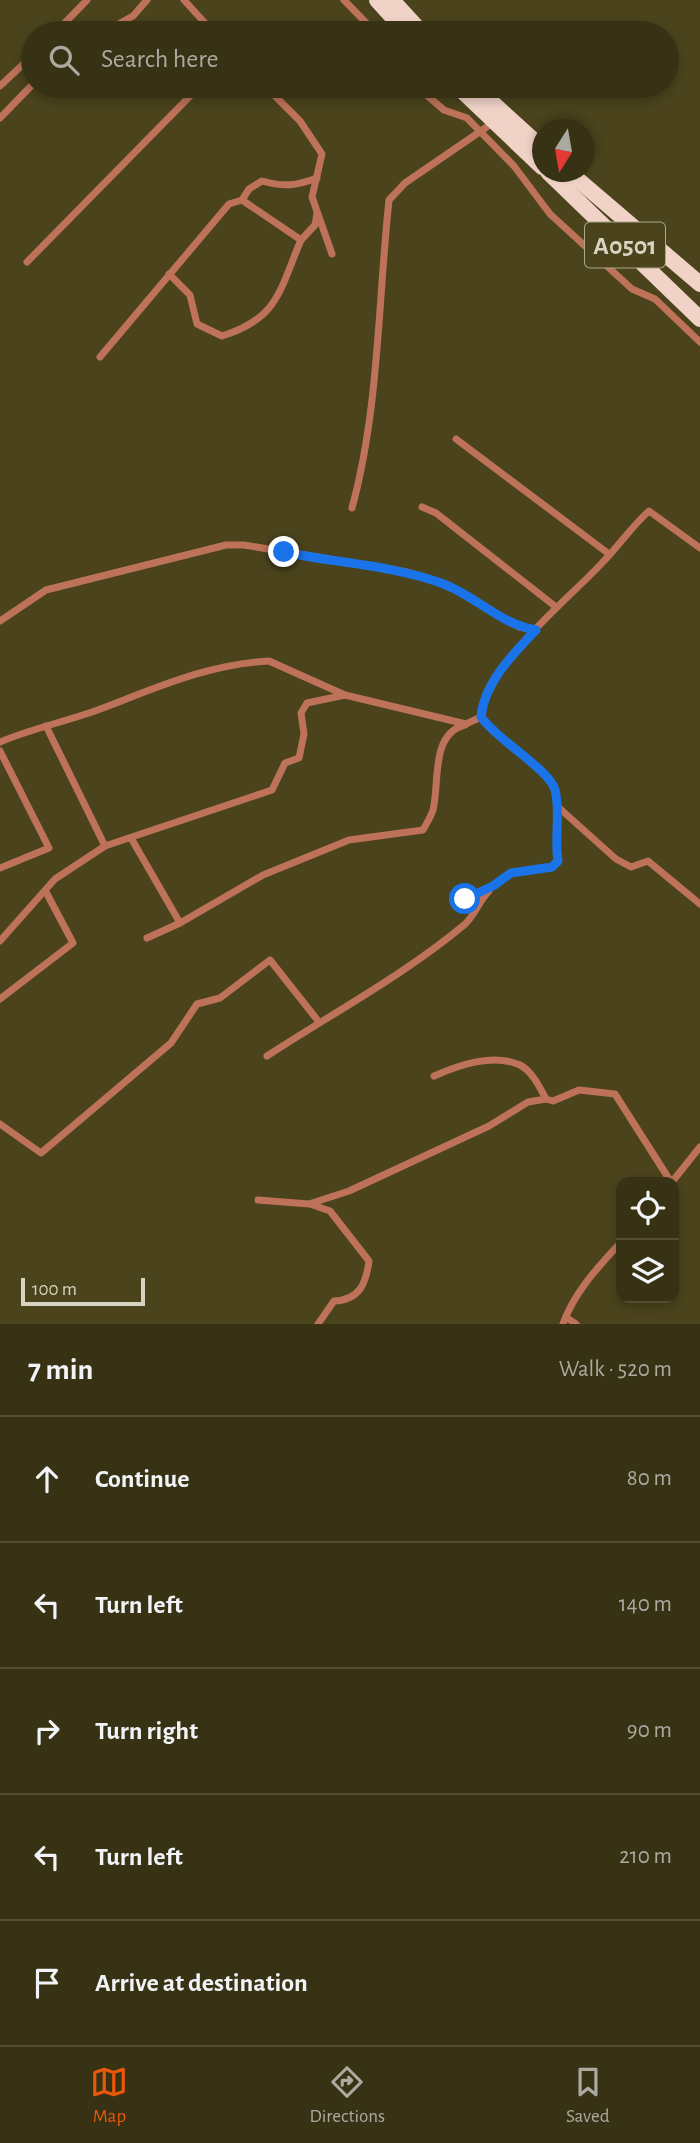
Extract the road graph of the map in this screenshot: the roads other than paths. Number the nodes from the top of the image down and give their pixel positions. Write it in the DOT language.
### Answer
graph roads {
  1 [pos="88,0"];
  2 [pos="147,0"];
  3 [pos="184,0"];
  4 [pos="344,0"];
  5 [pos="377,0"];
  6 [pos="392,0"];
  7 [pos="67,21"];
  8 [pos="124,21"];
  9 [pos="204,21"];
  10 [pos="364,21"];
  11 [pos="396,21"];
  12 [pos="411,21"];
  13 [pos="21,66"];
  14 [pos="0,86"];
  15 [pos="21,96"];
  16 [pos="188,98"];
  17 [pos="277,98"];
  18 [pos="429,98"];
  19 [pos="466,98"];
  20 [pos="487,98"];
  21 [pos="0,118"];
  22 [pos="488,127"];
  23 [pos="532,139"];
  24 [pos="532,160"];
  25 [pos="317,178"];
  26 [pos="558,182"];
  27 [pos="581,182"];
  28 [pos="242,200"];
  29 [pos="318,212"];
  30 [pos="301,240"];
  31 [pos="332,254"];
  32 [pos="27,262"];
  33 [pos="169,274"];
  34 [pos="700,284"];
  35 [pos="700,319"];
  36 [pos="700,342"];
  37 [pos="100,357"];
  38 [pos="456,439"];
  39 [pos="352,508"];
  40 [pos="422,508"];
  41 [pos="700,548"];
  42 [pos="609,554"];
  43 [pos="556,607"];
  44 [pos="0,621"];
  45 [pos="536,630"];
  46 [pos="345,695"];
  47 [pos="481,717"];
  48 [pos="466,724"];
  49 [pos="46,726"];
  50 [pos="0,742"];
  51 [pos="0,751"];
  52 [pos="558,807"];
  53 [pos="131,838"];
  54 [pos="105,846"];
  55 [pos="0,868"];
  56 [pos="493,886"];
  57 [pos="46,892"];
  58 [pos="465,899"];
  59 [pos="700,904"];
  60 [pos="180,922"];
  61 [pos="147,937"];
  62 [pos="0,941"];
  63 [pos="0,999"];
  64 [pos="319,1022"];
  65 [pos="267,1056"];
  66 [pos="434,1076"];
  67 [pos="546,1099"];
  68 [pos="0,1124"];
  69 [pos="700,1147"];
  70 [pos="668,1177"];
  71 [pos="675,1177"];
  72 [pos="258,1200"];
  73 [pos="309,1204"];
  74 [pos="616,1248"];
  75 [pos="565,1320"];
  76 [pos="318,1324"];
  77 [pos="576,1324"];
  1 -- 7 [label="street"];
  2 -- 8 [label="street"];
  3 -- 9 [label="street"];
  4 -- 10 [label="street"];
  5 -- 11 [label="highway"];
  6 -- 12 [label="highway"];
  13 -- 14 [label="street"];
  15 -- 21 [label="street"];
  16 -- 32 [label="street"];
  17 -- 25 [label="street"];
  18 -- 22 [label="street"];
  19 -- 22 [label="highway"];
  20 -- 23 [label="highway"];
  22 -- 24 [label="highway"];
  22 -- 36 [label="street"];
  22 -- 39 [label="street"];
  25 -- 28 [label="street"];
  25 -- 29 [label="street"];
  26 -- 35 [label="highway, A0501"];
  27 -- 34 [label="highway, A0501"];
  28 -- 30 [label="street"];
  28 -- 33 [label="street"];
  29 -- 30 [label="street"];
  29 -- 31 [label="street"];
  30 -- 33 [label="street"];
  33 -- 37 [label="street"];
  38 -- 42 [label="street"];
  40 -- 43 [label="street"];
  41 -- 42 [label="street"];
  42 -- 43 [label="street"];
  43 -- 45 [label="street"];
  44 -- 45 [label="street"];
  45 -- 47 [label="street"];
  46 -- 48 [label="street"];
  46 -- 49 [label="street"];
  46 -- 53 [label="street"];
  47 -- 48 [label="street"];
  47 -- 52 [label="street"];
  48 -- 60 [label="street"];
  49 -- 50 [label="street"];
  49 -- 54 [label="street"];
  51 -- 55 [label="street"];
  52 -- 56 [label="street"];
  52 -- 59 [label="street"];
  53 -- 54 [label="street"];
  53 -- 60 [label="street"];
  54 -- 57 [label="street"];
  56 -- 58 [label="street"];
  56 -- 64 [label="street"];
  57 -- 62 [label="street"];
  57 -- 63 [label="street"];
  60 -- 61 [label="street"];
  64 -- 65 [label="street"];
  64 -- 68 [label="street"];
  66 -- 67 [label="street"];
  67 -- 70 [label="street"];
  67 -- 73 [label="street"];
  69 -- 71 [label="street"];
  72 -- 73 [label="street"];
  73 -- 76 [label="street"];
  74 -- 75 [label="street"];
  75 -- 77 [label="street"];
}
